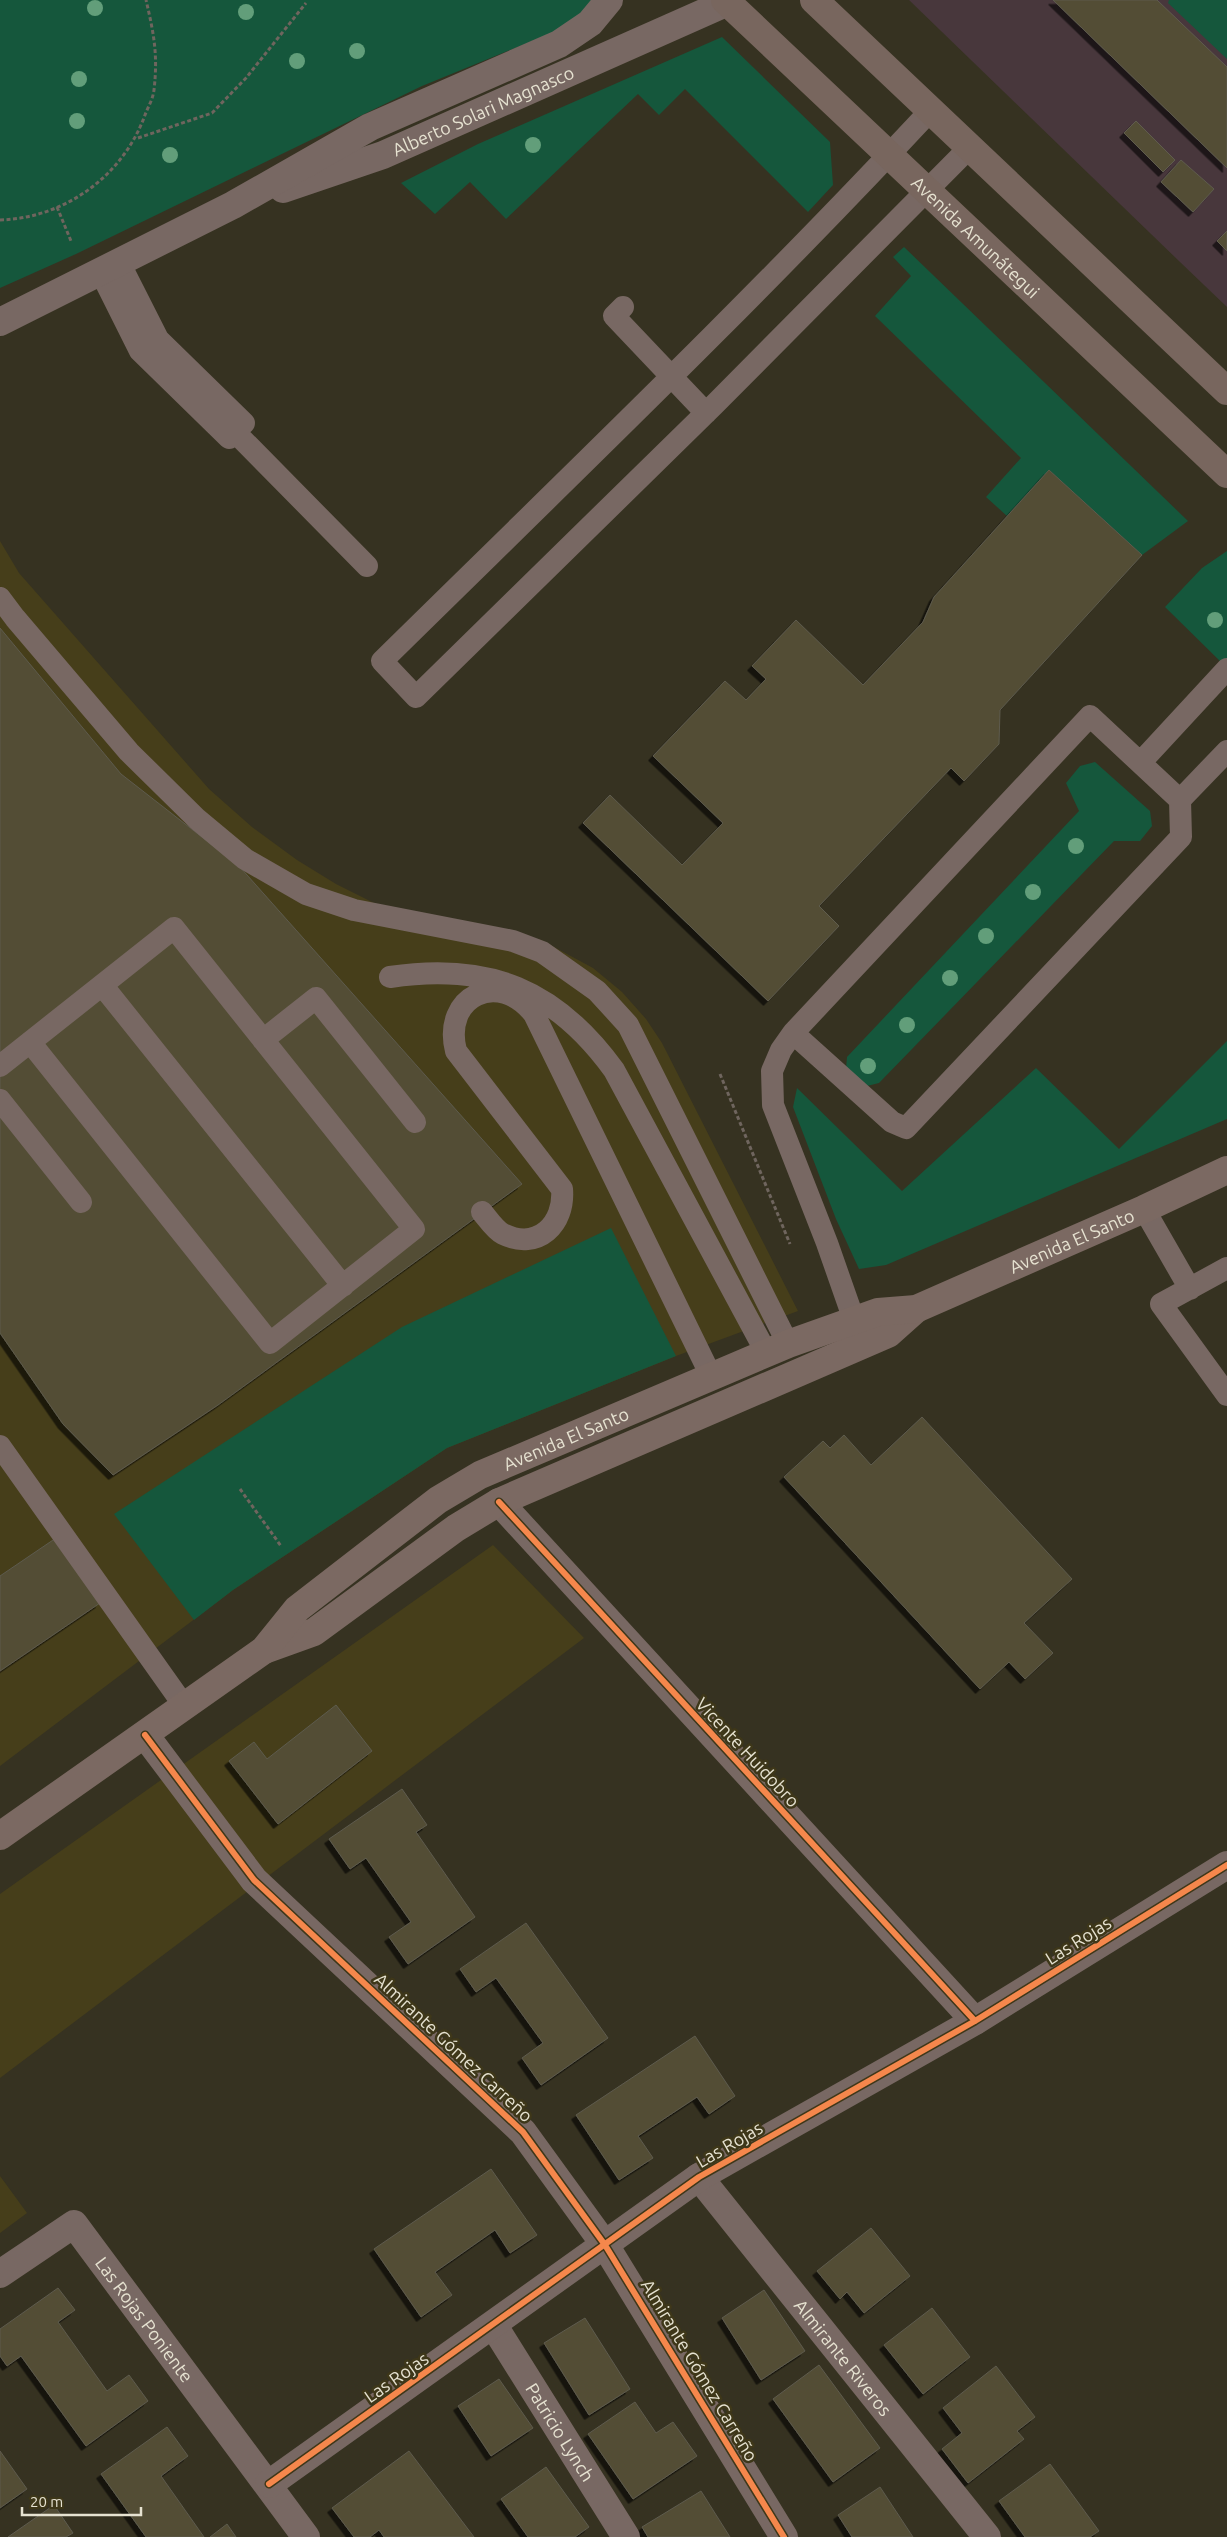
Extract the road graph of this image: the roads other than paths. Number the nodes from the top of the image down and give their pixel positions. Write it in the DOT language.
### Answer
graph roads {
  1 [pos="609,0"];
  2 [pos="814,0"];
  3 [pos="727,1"];
  4 [pos="930,111"];
  5 [pos="970,147"];
  6 [pos="890,155"];
  7 [pos="926,192"];
  8 [pos="234,205"];
  9 [pos="110,267"];
  10 [pos="623,307"];
  11 [pos="0,322"];
  12 [pos="672,376"];
  13 [pos="1227,391"];
  14 [pos="706,413"];
  15 [pos="1227,474"];
  16 [pos="367,566"];
  17 [pos="0,598"];
  18 [pos="1227,669"];
  19 [pos="1227,751"];
  20 [pos="1141,762"];
  21 [pos="1180,800"];
  22 [pos="390,977"];
  23 [pos="102,984"];
  24 [pos="794,1033"];
  25 [pos="264,1040"];
  26 [pos="30,1042"];
  27 [pos="0,1066"];
  28 [pos="0,1100"];
  29 [pos="415,1122"];
  30 [pos="1227,1170"];
  31 [pos="81,1202"];
  32 [pos="1144,1209"];
  33 [pos="482,1212"];
  34 [pos="1227,1268"];
  35 [pos="343,1286"];
  36 [pos="1190,1289"];
  37 [pos="916,1309"];
  38 [pos="854,1320"];
  39 [pos="778,1349"];
  40 [pos="712,1378"];
  41 [pos="1227,1395"];
  42 [pos="0,1446"];
  43 [pos="499,1502"];
  44 [pos="264,1650"];
  45 [pos="185,1707"];
  46 [pos="146,1735"];
  47 [pos="0,1836"];
  48 [pos="1227,1866"];
  49 [pos="975,2021"];
  50 [pos="699,2177"];
  51 [pos="606,2245"];
  52 [pos="0,2274"];
  53 [pos="494,2326"];
  54 [pos="269,2484"];
  55 [pos="306,2537"];
  56 [pos="626,2537"];
  57 [pos="784,2537"];
  58 [pos="987,2537"];
  1 -- 8 [label="street, Alberto Solari Magnasco"];
  2 -- 4 [label="main road"];
  3 -- 6 [label="main road, Avenida Amunátegui"];
  3 -- 8 [label="street, Alberto Solari Magnasco"];
  4 -- 5 [label="main road"];
  4 -- 6 [label="lane"];
  5 -- 7 [label="lane"];
  5 -- 13 [label="main road"];
  6 -- 7 [label="main road, Avenida Amunátegui"];
  6 -- 12 [label="lane"];
  7 -- 14 [label="lane"];
  7 -- 15 [label="main road, Avenida Amunátegui"];
  8 -- 9 [label="street, Alberto Solari Magnasco"];
  9 -- 11 [label="street, Alberto Solari Magnasco"];
  9 -- 16 [label="lane"];
  10 -- 12 [label="lane"];
  12 -- 14 [label="lane"];
  12 -- 14 [label="lane"];
  17 -- 39 [label="lane"];
  18 -- 20 [label="lane"];
  19 -- 21 [label="lane"];
  20 -- 21 [label="lane"];
  20 -- 24 [label="lane"];
  21 -- 24 [label="lane"];
  22 -- 39 [label="lane"];
  23 -- 25 [label="lane"];
  23 -- 26 [label="lane"];
  23 -- 35 [label="lane"];
  24 -- 38 [label="lane"];
  25 -- 29 [label="lane"];
  25 -- 35 [label="lane"];
  26 -- 27 [label="lane"];
  26 -- 35 [label="lane"];
  28 -- 31 [label="lane"];
  30 -- 32 [label="main road, Avenida El Santo"];
  32 -- 36 [label="lane"];
  32 -- 37 [label="main road, Avenida El Santo"];
  33 -- 40 [label="lane"];
  34 -- 36 [label="lane"];
  36 -- 41 [label="lane"];
  37 -- 38 [label="main road, Avenida El Santo"];
  37 -- 43 [label="main road, Avenida El Santo"];
  38 -- 39 [label="main road, Avenida El Santo"];
  39 -- 40 [label="main road, Avenida El Santo"];
  40 -- 44 [label="main road, Avenida El Santo"];
  42 -- 45 [label="lane"];
  43 -- 44 [label="main road, Avenida El Santo"];
  43 -- 49 [label="street, Vicente Huidobro"];
  44 -- 45 [label="main road, Avenida El Santo"];
  45 -- 46 [label="main road, Avenida El Santo"];
  46 -- 47 [label="main road, Avenida El Santo"];
  46 -- 51 [label="street, Almirante Gómez Carreño"];
  48 -- 49 [label="street, Las Rojas"];
  49 -- 50 [label="street, Las Rojas"];
  50 -- 51 [label="street, Las Rojas"];
  50 -- 58 [label="street, Almirante Riveros"];
  51 -- 53 [label="street, Las Rojas"];
  51 -- 57 [label="street, Almirante Gómez Carreño"];
  52 -- 54 [label="street, Las Rojas Poniente"];
  53 -- 54 [label="street, Las Rojas"];
  53 -- 56 [label="street, Patricio Lynch"];
  54 -- 55 [label="street"];
}
